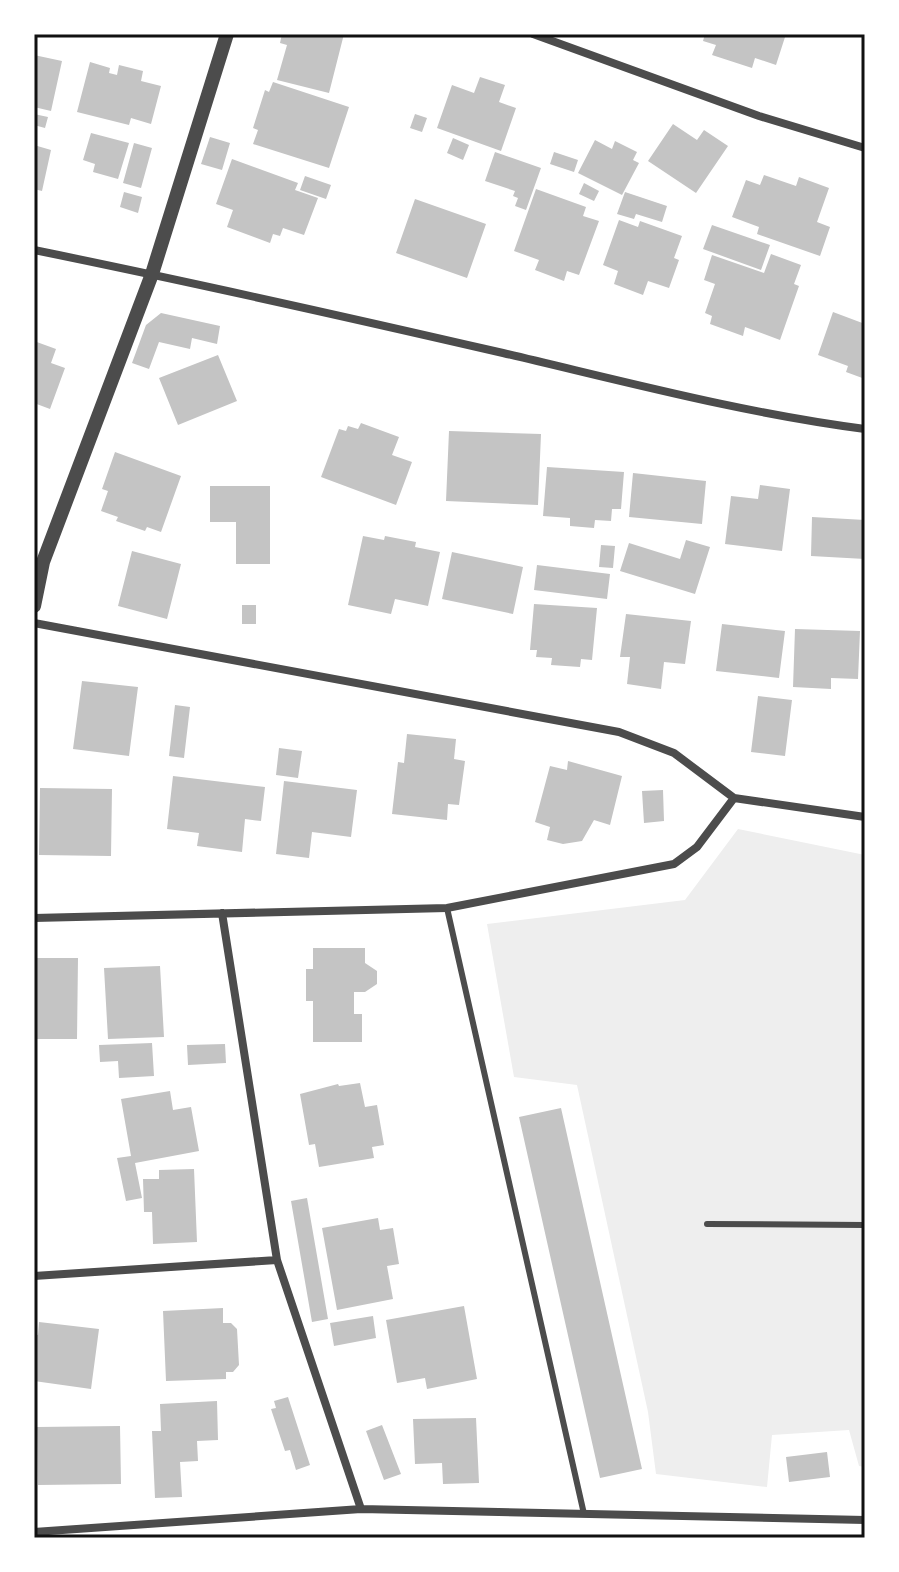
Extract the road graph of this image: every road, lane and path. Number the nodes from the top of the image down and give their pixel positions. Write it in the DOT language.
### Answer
graph roads {
  1 [pos="227,34"];
  2 [pos="533,34"];
  3 [pos="865,148"];
  4 [pos="34,250"];
  5 [pos="152,274"];
  6 [pos="865,429"];
  7 [pos="39,560"];
  8 [pos="34,606"];
  9 [pos="34,623"];
  10 [pos="734,798"];
  11 [pos="865,817"];
  12 [pos="447,908"];
  13 [pos="222,913"];
  14 [pos="34,918"];
  15 [pos="707,1224"];
  16 [pos="865,1225"];
  17 [pos="277,1260"];
  18 [pos="34,1276"];
  19 [pos="361,1509"];
  20 [pos="584,1514"];
  21 [pos="865,1520"];
  22 [pos="34,1532"];
  1 -- 5 [label="street"];
  2 -- 3 [label="street"];
  4 -- 5 [label="street"];
  5 -- 6 [label="street"];
  5 -- 7 [label="street"];
  7 -- 8 [label="street"];
  9 -- 10 [label="street"];
  10 -- 11 [label="street"];
  10 -- 12 [label="street"];
  12 -- 13 [label="street"];
  12 -- 20 [label="lane"];
  13 -- 14 [label="street"];
  13 -- 17 [label="street"];
  15 -- 16 [label="lane"];
  17 -- 18 [label="street"];
  17 -- 19 [label="street"];
  19 -- 20 [label="street"];
  19 -- 22 [label="street"];
  20 -- 21 [label="street"];
}
